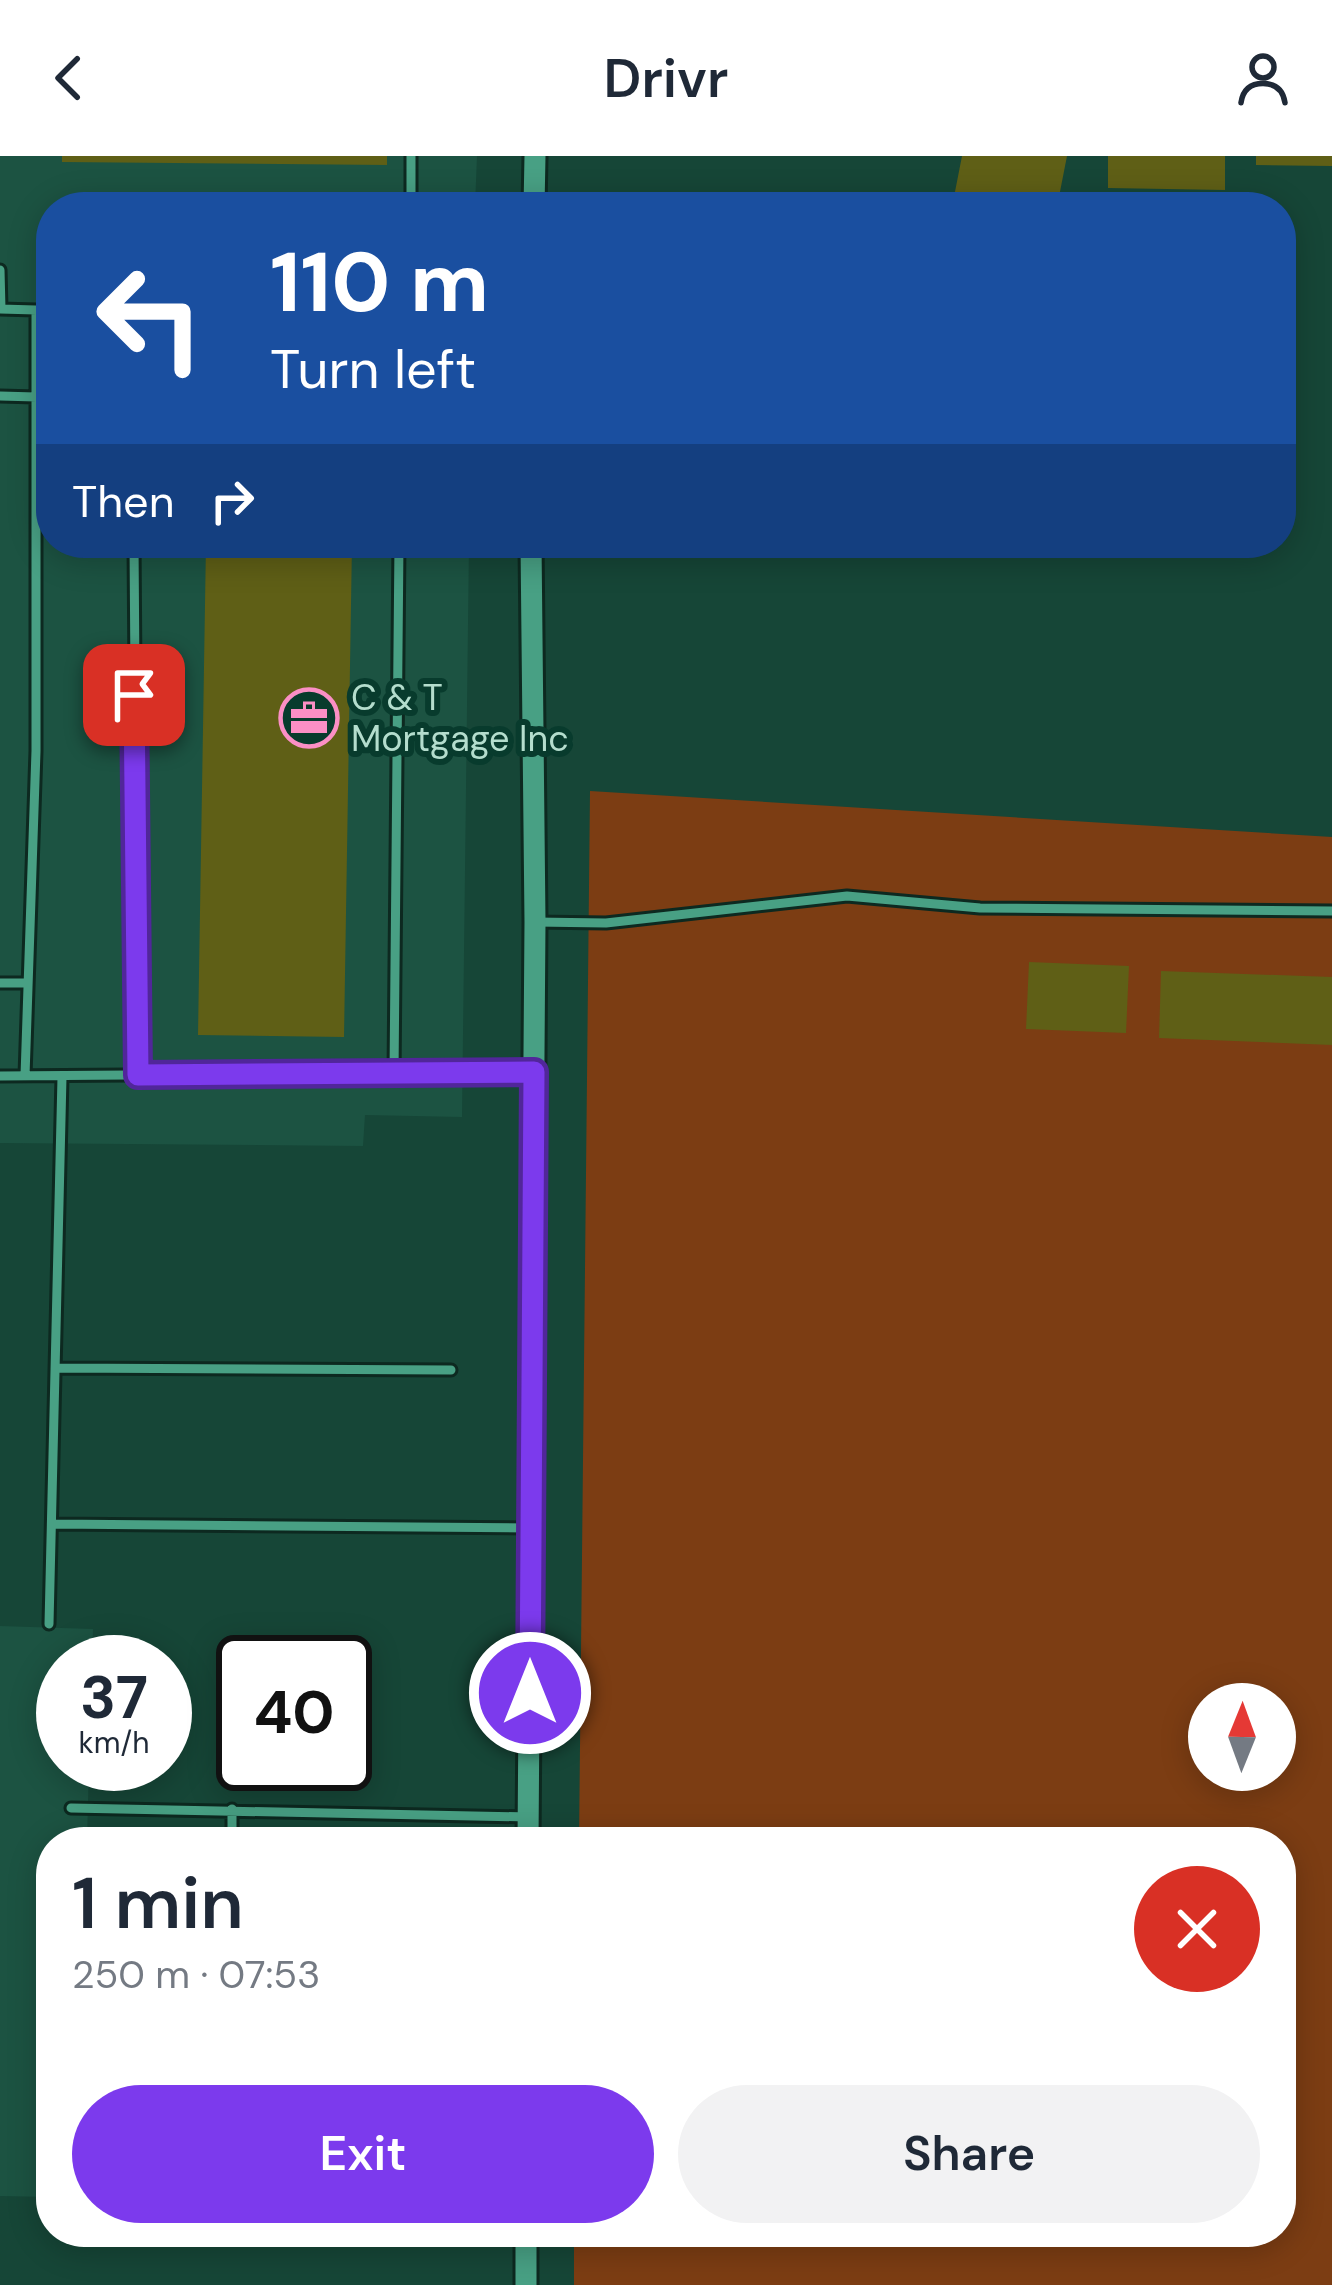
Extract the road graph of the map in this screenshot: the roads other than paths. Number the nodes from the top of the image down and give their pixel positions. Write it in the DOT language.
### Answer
graph roads {
  1 [pos="411,156"];
  2 [pos="535,156"];
  3 [pos="411,192"];
  4 [pos="534,192"];
  5 [pos="0,270"];
  6 [pos="0,309"];
  7 [pos="36,310"];
  8 [pos="0,396"];
  9 [pos="36,397"];
  10 [pos="134,558"];
  11 [pos="399,558"];
  12 [pos="531,558"];
  13 [pos="1332,911"];
  14 [pos="535,922"];
  15 [pos="0,983"];
  16 [pos="28,983"];
  17 [pos="534,1072"];
  18 [pos="394,1074"];
  19 [pos="138,1075"];
  20 [pos="0,1076"];
  21 [pos="26,1076"];
  22 [pos="62,1077"];
  23 [pos="56,1368"];
  24 [pos="451,1370"];
  25 [pos="53,1524"];
  26 [pos="531,1528"];
  27 [pos="49,1624"];
  28 [pos="71,1808"];
  29 [pos="232,1809"];
  30 [pos="529,1817"];
  31 [pos="232,1827"];
  32 [pos="529,1827"];
  33 [pos="526,2247"];
  34 [pos="526,2285"];
  1 -- 3 [label="lane"];
  2 -- 4 [label="street"];
  5 -- 6 [label="lane"];
  6 -- 7 [label="lane"];
  7 -- 9 [label="lane"];
  8 -- 9 [label="lane"];
  9 -- 16 [label="lane"];
  10 -- 19 [label="lane"];
  11 -- 18 [label="lane"];
  12 -- 14 [label="street"];
  13 -- 14 [label="lane"];
  14 -- 17 [label="street"];
  15 -- 16 [label="lane"];
  16 -- 21 [label="lane"];
  17 -- 18 [label="lane"];
  17 -- 26 [label="street"];
  18 -- 19 [label="lane"];
  19 -- 22 [label="lane"];
  20 -- 21 [label="lane"];
  21 -- 22 [label="lane"];
  22 -- 23 [label="lane"];
  23 -- 24 [label="lane"];
  23 -- 25 [label="lane"];
  25 -- 26 [label="lane"];
  25 -- 27 [label="lane"];
  26 -- 30 [label="street"];
  28 -- 29 [label="lane"];
  29 -- 30 [label="lane"];
  29 -- 31 [label="lane"];
  30 -- 32 [label="street"];
  33 -- 34 [label="street"];
}
